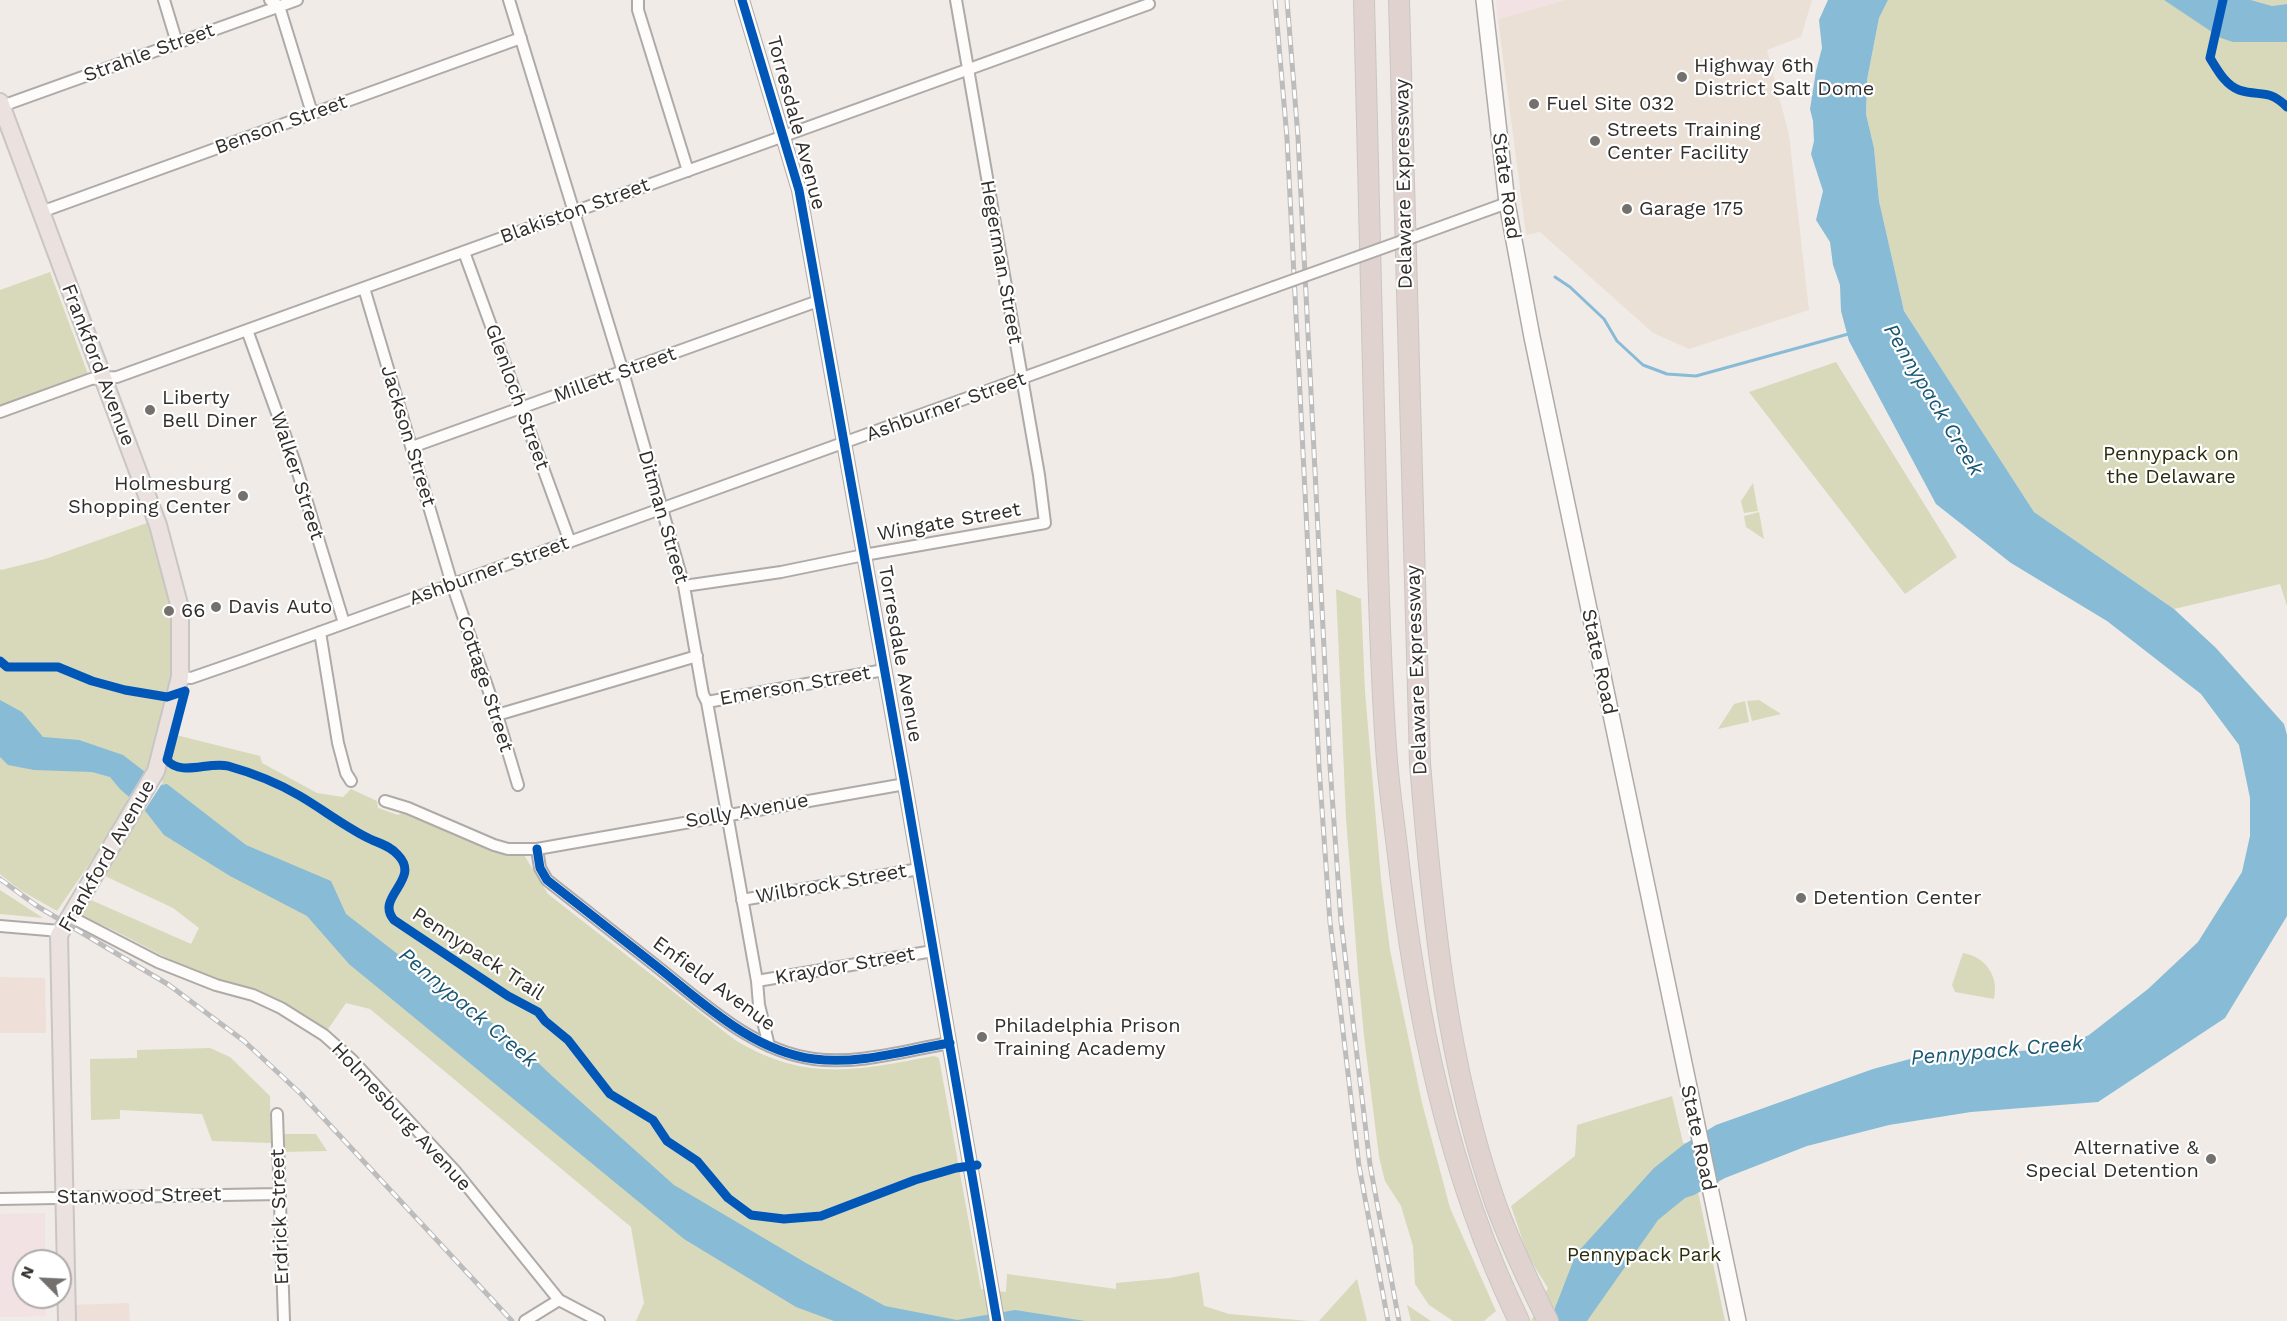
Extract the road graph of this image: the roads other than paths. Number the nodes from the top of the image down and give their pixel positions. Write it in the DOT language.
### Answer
graph roads {
  1 [pos="164,0"];
  2 [pos="296,0"];
  3 [pos="509,0"];
  4 [pos="638,0"];
  5 [pos="742,0"];
  6 [pos="956,0"];
  7 [pos="1364,0"];
  8 [pos="1399,0"];
  9 [pos="1484,0"];
  10 [pos="274,3"];
  11 [pos="1149,4"];
  12 [pos="520,38"];
  13 [pos="177,43"];
  14 [pos="968,69"];
  15 [pos="1,104"];
  16 [pos="312,113"];
  17 [pos="783,135"];
  18 [pos="687,171"];
  19 [pos="1507,203"];
  20 [pos="41,212"];
  21 [pos="573,212"];
  22 [pos="464,252"];
  23 [pos="364,288"];
  24 [pos="818,301"];
  25 [pos="247,330"];
  26 [pos="623,372"];
  27 [pos="103,378"];
  28 [pos="1022,379"];
  29 [pos="521,408"];
  30 [pos="0,412"];
  31 [pos="844,443"];
  32 [pos="412,447"];
  33 [pos="661,510"];
  34 [pos="1044,523"];
  35 [pos="570,542"];
  36 [pos="864,555"];
  37 [pos="452,584"];
  38 [pos="684,586"];
  39 [pos="344,623"];
  40 [pos="320,632"];
  41 [pos="697,656"];
  42 [pos="884,670"];
  43 [pos="180,678"];
  44 [pos="707,702"];
  45 [pos="497,715"];
  46 [pos="351,781"];
  47 [pos="905,784"];
  48 [pos="518,785"];
  49 [pos="385,801"];
  50 [pos="727,815"];
  51 [pos="537,849"];
  52 [pos="919,869"];
  53 [pos="742,900"];
  54 [pos="69,916"];
  55 [pos="0,926"];
  56 [pos="60,931"];
  57 [pos="933,951"];
  58 [pos="757,981"];
  59 [pos="950,1043"];
  60 [pos="769,1046"];
  61 [pos="277,1114"];
  62 [pos="279,1194"];
  63 [pos="64,1197"];
  64 [pos="0,1199"];
  65 [pos="559,1300"];
  66 [pos="67,1321"];
  67 [pos="284,1321"];
  68 [pos="525,1321"];
  69 [pos="599,1321"];
  70 [pos="997,1321"];
  71 [pos="1519,1321"];
  72 [pos="1548,1321"];
  73 [pos="1738,1321"];
  1 -- 13 [label="street"];
  2 -- 10 [label="street, Strahle Street"];
  3 -- 12 [label="street, Ditman Street"];
  4 -- 18 [label="street"];
  5 -- 17 [label="street, Torresdale Avenue"];
  6 -- 14 [label="street, Hegerman Street"];
  7 -- 71 [label="highway, Delaware Expressway"];
  8 -- 72 [label="highway, Delaware Expressway"];
  9 -- 19 [label="main road, State Road"];
  10 -- 13 [label="street, Strahle Street"];
  10 -- 16 [label="street"];
  11 -- 14 [label="street, Blakiston Street"];
  12 -- 16 [label="street, Benson Street"];
  12 -- 21 [label="street, Ditman Street"];
  13 -- 15 [label="street, Strahle Street"];
  14 -- 17 [label="street, Blakiston Street"];
  14 -- 28 [label="street, Hegerman Street"];
  15 -- 20 [label="main road, Frankford Avenue"];
  16 -- 20 [label="street, Benson Street"];
  17 -- 18 [label="street, Blakiston Street"];
  17 -- 24 [label="street, Torresdale Avenue"];
  18 -- 21 [label="street, Blakiston Street"];
  19 -- 28 [label="street, Ashburner Street, bridge"];
  19 -- 73 [label="main road, State Road"];
  20 -- 27 [label="main road, Frankford Avenue"];
  21 -- 22 [label="street, Blakiston Street"];
  21 -- 26 [label="street, Ditman Street"];
  22 -- 23 [label="street, Blakiston Street"];
  22 -- 29 [label="street, Glenloch Street"];
  23 -- 25 [label="street, Blakiston Street"];
  23 -- 32 [label="street, Jackson Street"];
  24 -- 26 [label="street, Millett Street"];
  24 -- 31 [label="street, Torresdale Avenue"];
  25 -- 27 [label="street, Blakiston Street"];
  25 -- 39 [label="street, Walker Street"];
  26 -- 29 [label="street, Millett Street"];
  26 -- 33 [label="street, Ditman Street"];
  27 -- 30 [label="street, Blakiston Street"];
  27 -- 43 [label="main road, Frankford Avenue"];
  28 -- 31 [label="street, Ashburner Street"];
  28 -- 34 [label="street, Hegerman Street"];
  29 -- 32 [label="street, Millett Street"];
  29 -- 35 [label="street, Glenloch Street"];
  31 -- 33 [label="street, Ashburner Street"];
  31 -- 36 [label="street, Torresdale Avenue"];
  32 -- 37 [label="street, Jackson Street"];
  33 -- 35 [label="street, Ashburner Street"];
  33 -- 38 [label="street, Ditman Street"];
  34 -- 36 [label="street, Wingate Street"];
  35 -- 37 [label="street, Ashburner Street"];
  36 -- 38 [label="street, Wingate Street"];
  36 -- 42 [label="street, Torresdale Avenue"];
  37 -- 39 [label="street, Ashburner Street"];
  37 -- 45 [label="street, Cottage Street"];
  38 -- 41 [label="street, Ditman Street"];
  39 -- 40 [label="street, Ashburner Street"];
  40 -- 43 [label="street, Ashburner Street"];
  40 -- 46 [label="street"];
  41 -- 44 [label="street, Ditman Street"];
  41 -- 45 [label="street"];
  42 -- 44 [label="street, Emerson Street"];
  42 -- 47 [label="street, Torresdale Avenue"];
  43 -- 54 [label="main road, Frankford Avenue"];
  44 -- 50 [label="street, Ditman Street"];
  45 -- 48 [label="street, Cottage Street"];
  47 -- 50 [label="street, Solly Avenue"];
  47 -- 52 [label="street, Torresdale Avenue"];
  49 -- 51 [label="street"];
  50 -- 51 [label="street, Solly Avenue"];
  50 -- 53 [label="street, Ditman Street"];
  51 -- 60 [label="street, Enfield Avenue"];
  52 -- 53 [label="street, Wilbrock Street"];
  52 -- 57 [label="street, Torresdale Avenue"];
  53 -- 58 [label="street, Ditman Street"];
  54 -- 56 [label="main road, Frankford Avenue"];
  54 -- 65 [label="street, Holmesburg Avenue"];
  55 -- 56 [label="street"];
  56 -- 63 [label="main road, Frankford Avenue"];
  57 -- 58 [label="street, Kraydor Street"];
  57 -- 59 [label="street, Torresdale Avenue"];
  58 -- 60 [label="street, Ditman Street"];
  59 -- 60 [label="street, Enfield Avenue"];
  59 -- 70 [label="street, Torresdale Avenue"];
  61 -- 62 [label="street, Erdrick Street"];
  62 -- 63 [label="street, Stanwood Street"];
  62 -- 67 [label="street, Erdrick Street"];
  63 -- 64 [label="street, Stanwood Street"];
  63 -- 66 [label="main road, Frankford Avenue"];
  65 -- 68 [label="street"];
  65 -- 69 [label="street, Holmesburg Avenue"];
}
